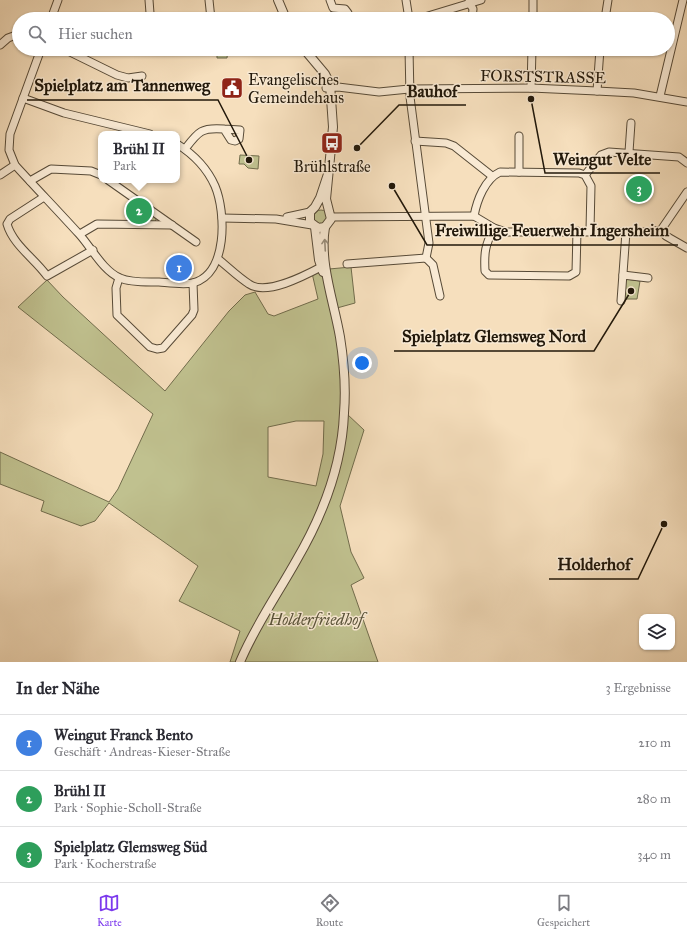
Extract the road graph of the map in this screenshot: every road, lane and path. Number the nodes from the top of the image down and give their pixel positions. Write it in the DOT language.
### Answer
graph roads {
  1 [pos="58,0"];
  2 [pos="149,0"];
  3 [pos="209,0"];
  4 [pos="278,0"];
  5 [pos="330,0"];
  6 [pos="406,0"];
  7 [pos="481,0"];
  8 [pos="533,0"];
  9 [pos="608,0"];
  10 [pos="682,0"];
  11 [pos="468,2"];
  12 [pos="54,12"];
  13 [pos="150,12"];
  14 [pos="210,12"];
  15 [pos="283,12"];
  16 [pos="347,12"];
  17 [pos="408,12"];
  18 [pos="439,12"];
  19 [pos="473,12"];
  20 [pos="533,12"];
  21 [pos="605,12"];
  22 [pos="675,31"];
  23 [pos="12,37"];
  24 [pos="0,45"];
  25 [pos="38,56"];
  26 [pos="78,56"];
  27 [pos="309,56"];
  28 [pos="409,56"];
  29 [pos="532,56"];
  30 [pos="599,56"];
  31 [pos="669,56"];
  32 [pos="142,76"];
  33 [pos="328,88"];
  34 [pos="531,88"];
  35 [pos="409,89"];
  36 [pos="596,91"];
  37 [pos="660,96"];
  38 [pos="23,98"];
  39 [pos="687,102"];
  40 [pos="631,123"];
  41 [pos="224,130"];
  42 [pos="138,131"];
  43 [pos="519,136"];
  44 [pos="415,141"];
  45 [pos="180,146"];
  46 [pos="186,149"];
  47 [pos="629,152"];
  48 [pos="687,164"];
  49 [pos="15,165"];
  50 [pos="329,171"];
  51 [pos="519,172"];
  52 [pos="98,173"];
  53 [pos="0,175"];
  54 [pos="585,175"];
  55 [pos="492,176"];
  56 [pos="30,181"];
  57 [pos="112,183"];
  58 [pos="687,192"];
  59 [pos="44,197"];
  60 [pos="313,210"];
  61 [pos="329,213"];
  62 [pos="474,216"];
  63 [pos="424,217"];
  64 [pos="222,218"];
  65 [pos="276,219"];
  66 [pos="172,224"];
  67 [pos="314,226"];
  68 [pos="325,227"];
  69 [pos="494,228"];
  70 [pos="590,230"];
  71 [pos="661,230"];
  72 [pos="577,231"];
  73 [pos="626,232"];
  74 [pos="80,234"];
  75 [pos="196,242"];
  76 [pos="687,248"];
  77 [pos="93,250"];
  78 [pos="426,258"];
  79 [pos="218,259"];
  80 [pos="348,264"];
  81 [pos="321,267"];
  82 [pos="623,275"];
  83 [pos="119,278"];
  84 [pos="648,278"];
  85 [pos="193,282"];
  86 [pos="328,286"];
  87 [pos="440,296"];
  88 [pos="621,301"];
  89 [pos="240,662"];
  1 -- 12 [label="street"];
  2 -- 13 [label="street"];
  3 -- 14 [label="street"];
  4 -- 15 [label="street"];
  5 -- 16 [label="street"];
  6 -- 17 [label="street"];
  7 -- 11 [label="street"];
  8 -- 20 [label="street"];
  9 -- 21 [label="street"];
  10 -- 22 [label="street"];
  11 -- 18 [label="street"];
  11 -- 19 [label="street"];
  23 -- 24 [label="street"];
  25 -- 38 [label="street"];
  26 -- 32 [label="street"];
  27 -- 33 [label="street"];
  28 -- 35 [label="street"];
  29 -- 34 [label="street"];
  30 -- 36 [label="street"];
  31 -- 37 [label="street"];
  33 -- 35 [label="street, FORSTSTRASSE"];
  33 -- 50 [label="street"];
  34 -- 35 [label="street, FORSTSTRASSE"];
  34 -- 36 [label="street, FORSTSTRASSE"];
  35 -- 44 [label="street"];
  36 -- 37 [label="street, FORSTSTRASSE"];
  37 -- 39 [label="street, FORSTSTRASSE"];
  38 -- 42 [label="street"];
  38 -- 49 [label="street"];
  40 -- 47 [label="street"];
  41 -- 46 [label="street"];
  43 -- 51 [label="street"];
  44 -- 55 [label="street"];
  44 -- 63 [label="street"];
  45 -- 46 [label="street"];
  46 -- 64 [label="street"];
  47 -- 48 [label="street"];
  47 -- 54 [label="street"];
  49 -- 53 [label="street"];
  49 -- 56 [label="street"];
  50 -- 60 [label="street"];
  50 -- 61 [label="street"];
  51 -- 54 [label="street"];
  51 -- 55 [label="street"];
  52 -- 56 [label="street"];
  54 -- 70 [label="street"];
  55 -- 62 [label="street"];
  56 -- 59 [label="street"];
  57 -- 66 [label="street"];
  58 -- 71 [label="street"];
  59 -- 74 [label="street"];
  59 -- 77 [label="street"];
  60 -- 61 [label="street"];
  60 -- 65 [label="street"];
  60 -- 67 [label="street"];
  61 -- 63 [label="street"];
  61 -- 68 [label="street"];
  62 -- 63 [label="street"];
  62 -- 69 [label="street"];
  63 -- 78 [label="street"];
  64 -- 65 [label="street"];
  64 -- 79 [label="street"];
  65 -- 67 [label="street"];
  66 -- 74 [label="street"];
  66 -- 75 [label="street"];
  67 -- 68 [label="street"];
  67 -- 81 [label="street"];
  86 -- 68 [label="street, one-way"];
  69 -- 72 [label="street"];
  69 -- 72 [label="street"];
  70 -- 72 [label="street"];
  70 -- 73 [label="street"];
  71 -- 73 [label="street"];
  71 -- 76 [label="street"];
  73 -- 82 [label="street"];
  74 -- 77 [label="street"];
  77 -- 83 [label="street"];
  78 -- 80 [label="street"];
  78 -- 87 [label="street"];
  79 -- 81 [label="street"];
  79 -- 85 [label="street"];
  81 -- 86 [label="street"];
  82 -- 84 [label="street"];
  82 -- 88 [label="street"];
  83 -- 85 [label="street"];
  83 -- 85 [label="street"];
  86 -- 89 [label="street"];
}
